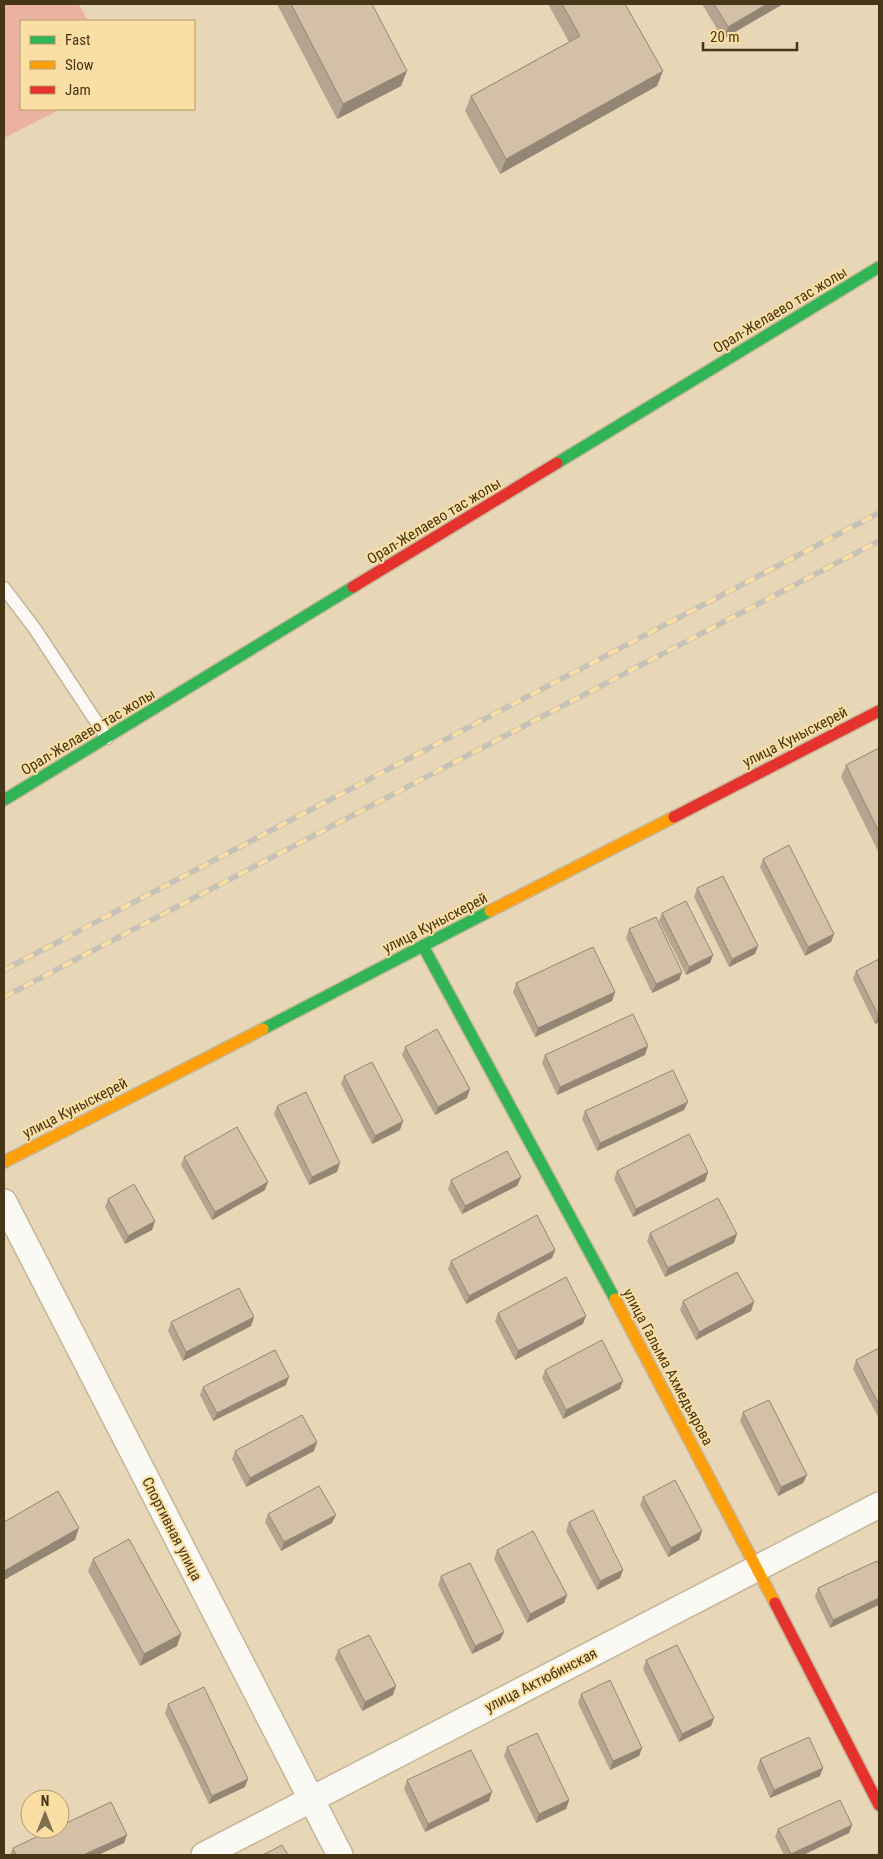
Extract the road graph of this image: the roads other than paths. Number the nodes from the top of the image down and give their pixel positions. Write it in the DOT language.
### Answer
graph roads {
  1 [pos="879,267"];
  2 [pos="4,588"];
  3 [pos="879,712"];
  4 [pos="107,738"];
  5 [pos="4,800"];
  6 [pos="423,946"];
  7 [pos="4,1162"];
  8 [pos="4,1202"];
  9 [pos="879,1505"];
  10 [pos="758,1568"];
  11 [pos="312,1799"];
  12 [pos="879,1805"];
  13 [pos="204,1855"];
  14 [pos="340,1855"];
  1 -- 4 [label="street, Орал-Желаево тас жолы"];
  2 -- 4 [label="lane"];
  3 -- 6 [label="street, улица Куныскерей"];
  4 -- 5 [label="street, Орал-Желаево тас жолы"];
  6 -- 7 [label="street, улица Куныскерей"];
  6 -- 10 [label="street, улица Галыма Ахмедьярова"];
  8 -- 11 [label="street, Спортивная улица"];
  9 -- 10 [label="street, улица Актюбинская"];
  10 -- 11 [label="street, улица Актюбинская"];
  10 -- 12 [label="street, улица Галыма Ахмедьярова"];
  11 -- 13 [label="street, улица Актюбинская"];
  11 -- 14 [label="street, Спортивная улица"];
}
